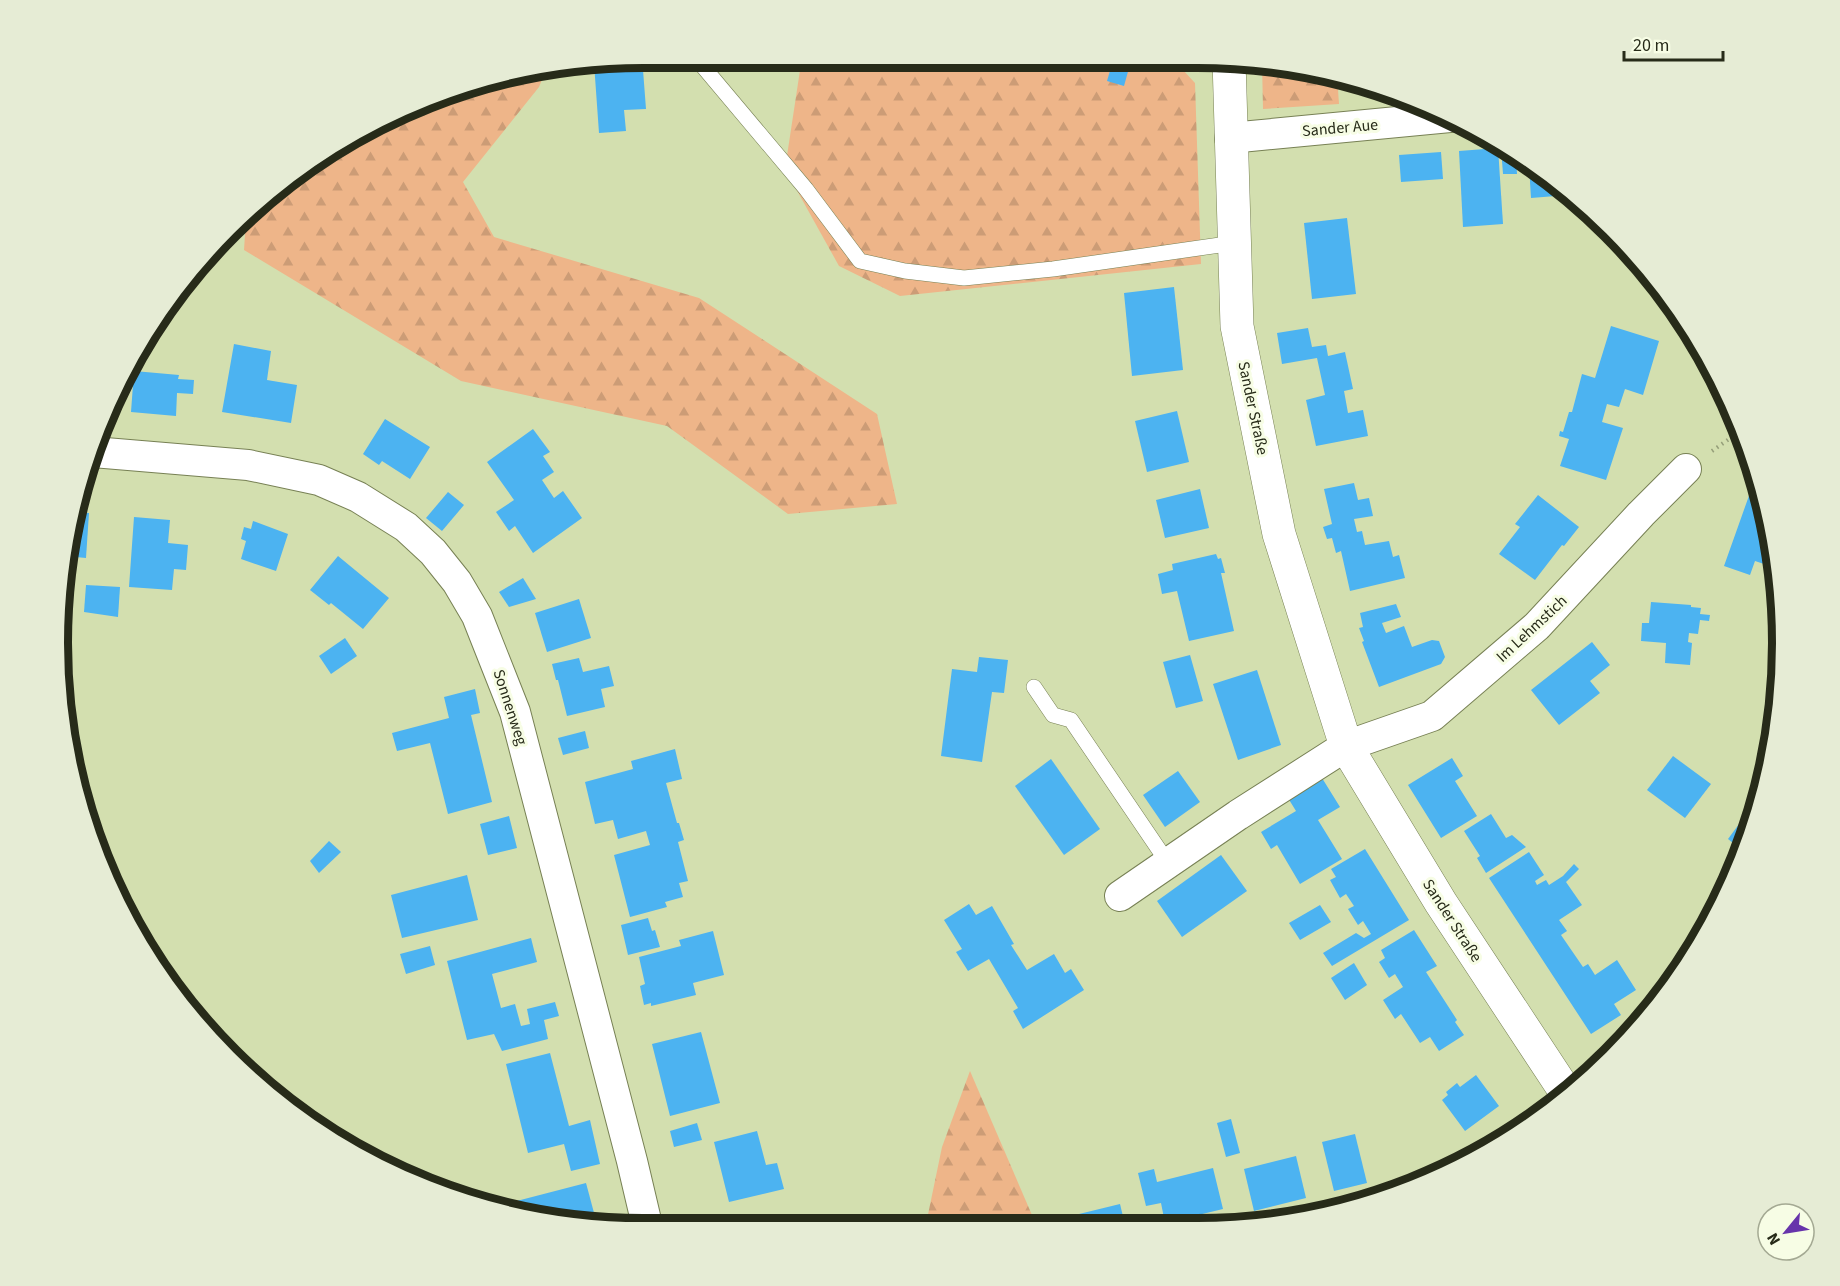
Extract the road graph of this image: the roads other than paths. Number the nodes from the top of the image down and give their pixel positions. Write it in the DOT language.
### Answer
graph roads {
  1 [pos="704,68"];
  2 [pos="1229,69"];
  3 [pos="1434,119"];
  4 [pos="1230,138"];
  5 [pos="1234,243"];
  6 [pos="100,453"];
  7 [pos="1686,469"];
  8 [pos="1034,687"];
  9 [pos="1346,746"];
  10 [pos="1168,863"];
  11 [pos="1120,896"];
  12 [pos="1562,1087"];
  13 [pos="646,1218"];
  1 -- 5 [label="lane"];
  2 -- 4 [label="main road, Sander Straße"];
  3 -- 4 [label="street, Sander Aue"];
  4 -- 5 [label="main road, Sander Straße"];
  5 -- 9 [label="main road, Sander Straße"];
  6 -- 13 [label="street, Sonnenweg"];
  7 -- 9 [label="street, Im Lehmstich"];
  8 -- 10 [label="lane"];
  9 -- 10 [label="street"];
  9 -- 12 [label="main road, Sander Straße"];
  10 -- 11 [label="street"];
}
